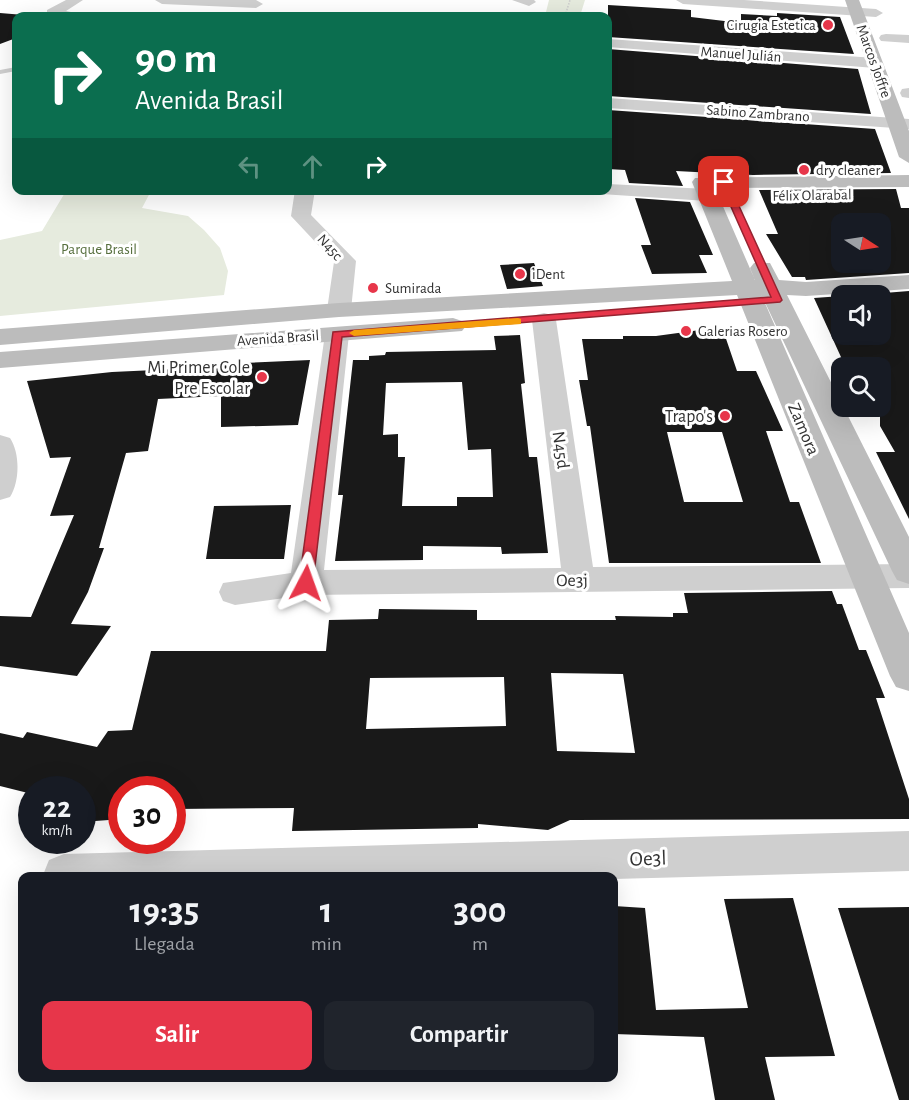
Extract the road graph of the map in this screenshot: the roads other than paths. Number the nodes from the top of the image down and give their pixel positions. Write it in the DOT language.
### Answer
graph roads {
  1 [pos="76,0"];
  2 [pos="162,0"];
  3 [pos="683,0"];
  4 [pos="854,6"];
  5 [pos="262,7"];
  6 [pos="874,7"];
  7 [pos="54,12"];
  8 [pos="886,38"];
  9 [pos="909,39"];
  10 [pos="612,43"];
  11 [pos="895,60"];
  12 [pos="874,63"];
  13 [pos="612,103"];
  14 [pos="903,123"];
  15 [pos="909,157"];
  16 [pos="612,178"];
  17 [pos="909,182"];
  18 [pos="716,189"];
  19 [pos="612,190"];
  20 [pos="909,194"];
  21 [pos="304,195"];
  22 [pos="909,282"];
  23 [pos="761,294"];
  24 [pos="544,320"];
  25 [pos="338,322"];
  26 [pos="0,337"];
  27 [pos="0,360"];
  28 [pos="0,444"];
  29 [pos="0,490"];
  30 [pos="909,571"];
  31 [pos="909,576"];
  32 [pos="866,577"];
  33 [pos="579,580"];
  34 [pos="306,583"];
  35 [pos="235,592"];
  36 [pos="909,676"];
  37 [pos="909,851"];
  38 [pos="170,872"];
  1 -- 7 [label="street"];
  2 -- 5 [label="street"];
  3 -- 4 [label="street"];
  4 -- 6 [label="street"];
  4 -- 12 [label="street, Marcos Joffre"];
  6 -- 8 [label="street, Marcos Joffre"];
  8 -- 9 [label="street"];
  8 -- 11 [label="street, Marcos Joffre"];
  10 -- 12 [label="street, Manuel Julián"];
  12 -- 14 [label="street, Marcos Joffre"];
  13 -- 14 [label="street, Sabino Zambrano"];
  14 -- 15 [label="street, Marcos Joffre"];
  16 -- 18 [label="street, Félix Olarabal"];
  17 -- 18 [label="street, Félix Olarabal"];
  18 -- 19 [label="street, Félix Olarabal"];
  18 -- 20 [label="street, Félix Olarabal"];
  18 -- 23 [label="street, Zamora"];
  21 -- 25 [label="street, N45c"];
  22 -- 23 [label="street, Avenida Brasil"];
  23 -- 24 [label="street, Avenida Brasil"];
  23 -- 25 [label="street, Avenida Brasil"];
  23 -- 30 [label="street, Zamora"];
  23 -- 32 [label="street, Zamora"];
  24 -- 25 [label="street, Avenida Brasil"];
  24 -- 33 [label="street, N45d"];
  25 -- 26 [label="street, Avenida Brasil"];
  25 -- 27 [label="street, Avenida Brasil"];
  25 -- 34 [label="street, N45c"];
  28 -- 29 [label="street"];
  31 -- 32 [label="street, Oe3j"];
  32 -- 33 [label="street, Oe3j"];
  32 -- 36 [label="street, Zamora"];
  33 -- 34 [label="street, Oe3j"];
  34 -- 35 [label="street, Oe3j"];
  37 -- 38 [label="street, Oe3l"];
}
